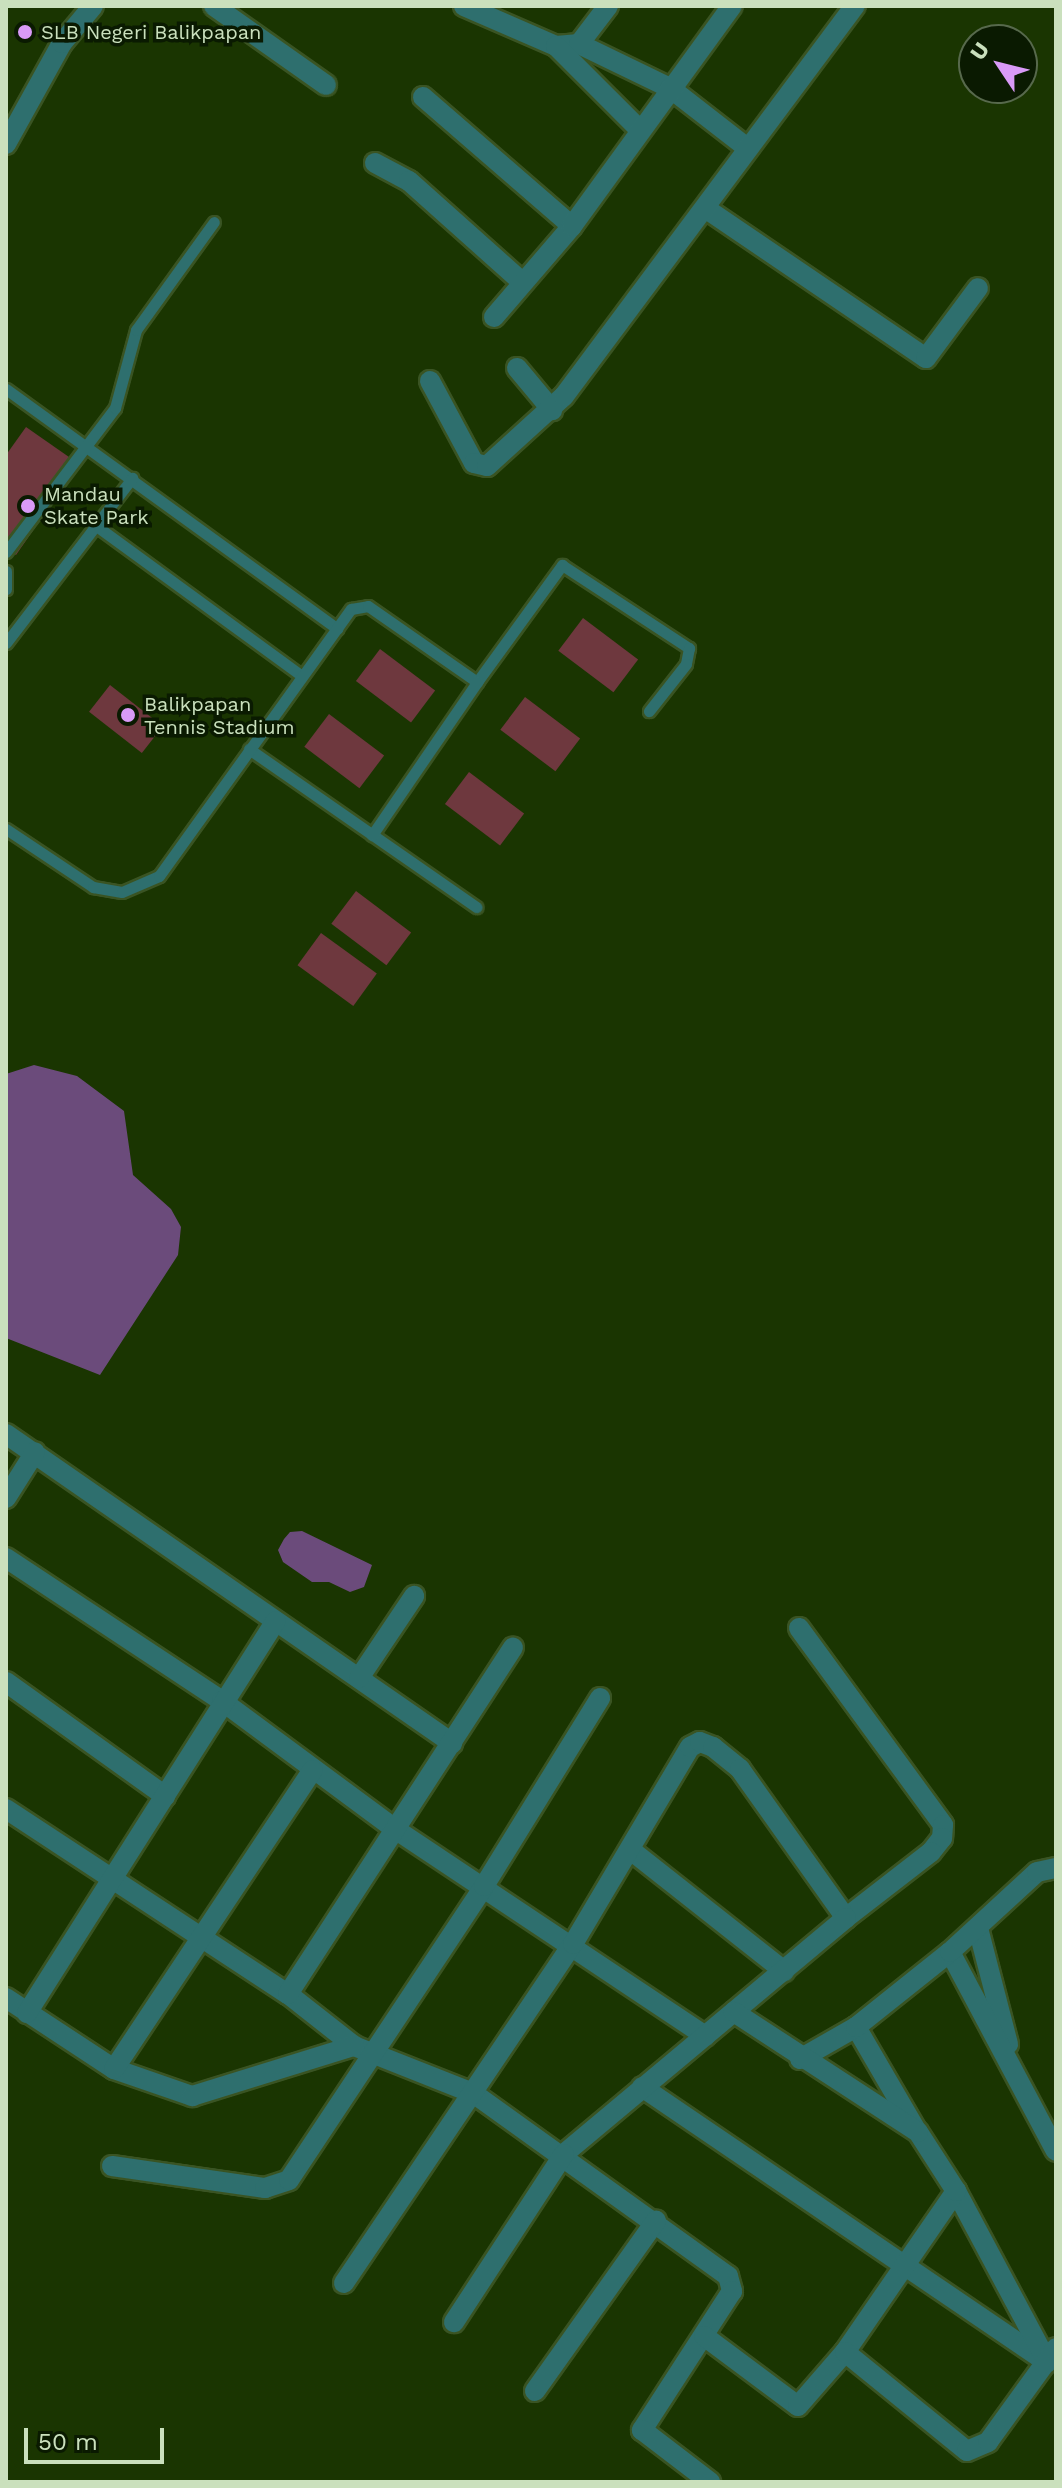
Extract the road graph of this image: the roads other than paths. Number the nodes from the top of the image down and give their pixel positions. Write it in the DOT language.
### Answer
graph roads {
  1 [pos="93,6"];
  2 [pos="214,6"];
  3 [pos="608,6"];
  4 [pos="732,6"];
  5 [pos="855,6"];
  6 [pos="478,9"];
  7 [pos="579,44"];
  8 [pos="556,46"];
  9 [pos="326,85"];
  10 [pos="670,88"];
  11 [pos="423,97"];
  12 [pos="640,130"];
  13 [pos="6,144"];
  14 [pos="746,147"];
  15 [pos="375,163"];
  16 [pos="705,208"];
  17 [pos="214,222"];
  18 [pos="572,226"];
  19 [pos="522,282"];
  20 [pos="978,288"];
  21 [pos="494,317"];
  22 [pos="517,368"];
  23 [pos="430,381"];
  24 [pos="7,391"];
  25 [pos="552,410"];
  26 [pos="89,447"];
  27 [pos="132,478"];
  28 [pos="95,525"];
  29 [pos="6,552"];
  30 [pos="6,571"];
  31 [pos="6,589"];
  32 [pos="337,629"];
  33 [pos="6,643"];
  34 [pos="302,676"];
  35 [pos="477,682"];
  36 [pos="649,711"];
  37 [pos="249,749"];
  38 [pos="6,829"];
  39 [pos="372,835"];
  40 [pos="476,907"];
  41 [pos="6,1434"];
  42 [pos="35,1452"];
  43 [pos="6,1498"];
  44 [pos="6,1558"];
  45 [pos="414,1596"];
  46 [pos="276,1621"];
  47 [pos="799,1628"];
  48 [pos="513,1648"];
  49 [pos="359,1678"];
  50 [pos="6,1682"];
  51 [pos="600,1698"];
  52 [pos="222,1701"];
  53 [pos="452,1743"];
  54 [pos="313,1770"];
  55 [pos="165,1796"];
  56 [pos="6,1809"];
  57 [pos="395,1829"];
  58 [pos="632,1851"];
  59 [pos="1056,1868"];
  60 [pos="113,1881"];
  61 [pos="484,1886"];
  62 [pos="846,1918"];
  63 [pos="978,1928"];
  64 [pos="200,1938"];
  65 [pos="573,1944"];
  66 [pos="950,1952"];
  67 [pos="784,1971"];
  68 [pos="288,1994"];
  69 [pos="6,1998"];
  70 [pos="734,2012"];
  71 [pos="27,2013"];
  72 [pos="856,2027"];
  73 [pos="705,2036"];
  74 [pos="354,2046"];
  75 [pos="375,2053"];
  76 [pos="800,2059"];
  77 [pos="114,2069"];
  78 [pos="1017,2077"];
  79 [pos="642,2087"];
  80 [pos="473,2093"];
  81 [pos="918,2132"];
  82 [pos="1056,2151"];
  83 [pos="564,2154"];
  84 [pos="112,2166"];
  85 [pos="956,2191"];
  86 [pos="656,2221"];
  87 [pos="903,2265"];
  88 [pos="344,2283"];
  89 [pos="454,2322"];
  90 [pos="704,2336"];
  91 [pos="845,2352"];
  92 [pos="1051,2355"];
  93 [pos="535,2391"];
  94 [pos="710,2482"];
  1 -- 13 [label="street"];
  2 -- 9 [label="street"];
  3 -- 7 [label="street"];
  4 -- 10 [label="street"];
  5 -- 14 [label="street"];
  6 -- 8 [label="street"];
  7 -- 8 [label="street"];
  7 -- 10 [label="street"];
  8 -- 12 [label="street"];
  10 -- 12 [label="street"];
  10 -- 14 [label="street"];
  11 -- 18 [label="street"];
  12 -- 18 [label="street"];
  14 -- 16 [label="street"];
  15 -- 19 [label="street"];
  16 -- 20 [label="street"];
  16 -- 25 [label="street"];
  17 -- 26 [label="lane"];
  18 -- 19 [label="street"];
  19 -- 21 [label="street"];
  22 -- 25 [label="street"];
  23 -- 25 [label="street"];
  24 -- 26 [label="lane"];
  26 -- 27 [label="lane"];
  26 -- 29 [label="lane"];
  27 -- 28 [label="lane"];
  27 -- 32 [label="lane"];
  28 -- 33 [label="lane"];
  28 -- 34 [label="lane"];
  30 -- 31 [label="lane"];
  32 -- 34 [label="lane"];
  32 -- 35 [label="lane"];
  34 -- 37 [label="lane"];
  35 -- 36 [label="lane"];
  35 -- 39 [label="lane"];
  37 -- 38 [label="lane"];
  37 -- 39 [label="lane"];
  39 -- 40 [label="lane"];
  41 -- 42 [label="street"];
  42 -- 43 [label="street"];
  42 -- 46 [label="street"];
  44 -- 52 [label="street"];
  45 -- 49 [label="street"];
  46 -- 49 [label="street"];
  46 -- 52 [label="street"];
  47 -- 62 [label="street"];
  48 -- 53 [label="street"];
  49 -- 53 [label="street"];
  50 -- 55 [label="street"];
  51 -- 61 [label="street"];
  52 -- 54 [label="street"];
  52 -- 55 [label="street"];
  53 -- 57 [label="street"];
  54 -- 57 [label="street"];
  54 -- 64 [label="street"];
  55 -- 60 [label="street"];
  56 -- 60 [label="street"];
  57 -- 61 [label="street"];
  57 -- 68 [label="street"];
  58 -- 62 [label="street"];
  58 -- 65 [label="street"];
  58 -- 67 [label="street"];
  59 -- 63 [label="street"];
  60 -- 64 [label="street"];
  60 -- 71 [label="street"];
  61 -- 65 [label="street"];
  61 -- 75 [label="street"];
  62 -- 67 [label="street"];
  63 -- 66 [label="street"];
  63 -- 78 [label="street"];
  64 -- 68 [label="street"];
  64 -- 77 [label="street"];
  65 -- 73 [label="street"];
  65 -- 80 [label="street"];
  66 -- 72 [label="street"];
  66 -- 78 [label="street"];
  67 -- 70 [label="street"];
  68 -- 74 [label="street"];
  69 -- 71 [label="street"];
  70 -- 73 [label="street"];
  70 -- 76 [label="street"];
  71 -- 77 [label="street"];
  72 -- 76 [label="street"];
  72 -- 81 [label="street"];
  73 -- 79 [label="street"];
  74 -- 75 [label="street"];
  74 -- 77 [label="street"];
  75 -- 80 [label="street"];
  75 -- 84 [label="street"];
  76 -- 81 [label="street"];
  78 -- 82 [label="street"];
  79 -- 83 [label="street"];
  79 -- 87 [label="street"];
  80 -- 83 [label="street"];
  80 -- 88 [label="street"];
  81 -- 85 [label="street"];
  83 -- 86 [label="street"];
  83 -- 89 [label="street"];
  85 -- 87 [label="street"];
  85 -- 92 [label="street"];
  86 -- 90 [label="street"];
  86 -- 93 [label="street"];
  87 -- 91 [label="street"];
  87 -- 92 [label="street"];
  90 -- 91 [label="street"];
  90 -- 94 [label="street"];
  91 -- 92 [label="street"];
}
